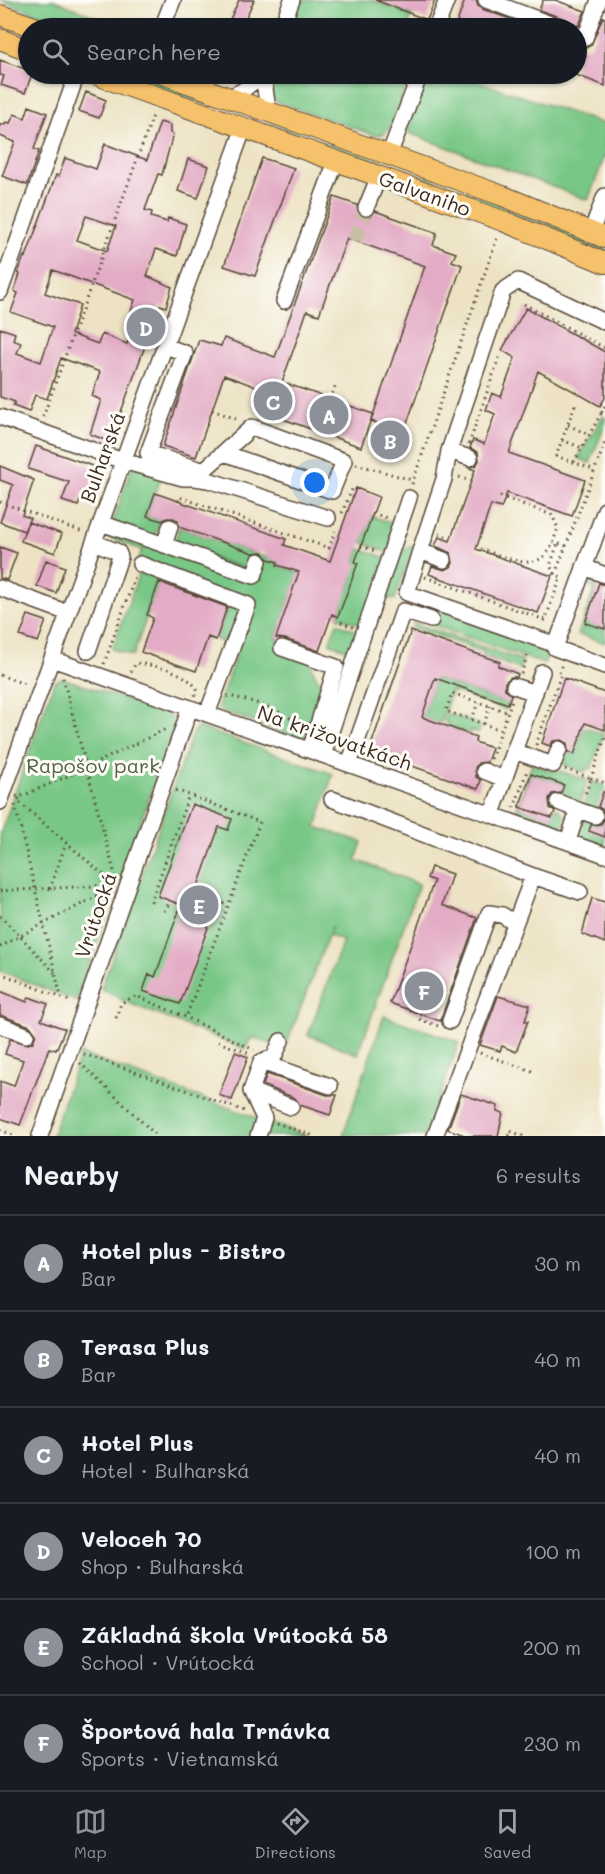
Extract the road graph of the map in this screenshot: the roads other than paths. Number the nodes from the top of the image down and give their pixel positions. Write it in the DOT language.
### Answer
graph roads {
  1 [pos="173,0"];
  2 [pos="292,0"];
  3 [pos="447,0"];
  4 [pos="486,0"];
  5 [pos="599,0"];
  6 [pos="0,15"];
  7 [pos="166,18"];
  8 [pos="285,18"];
  9 [pos="440,18"];
  10 [pos="534,18"];
  11 [pos="18,21"];
  12 [pos="587,33"];
  13 [pos="0,39"];
  14 [pos="18,46"];
  15 [pos="73,84"];
  16 [pos="122,84"];
  17 [pos="192,84"];
  18 [pos="251,84"];
  19 [pos="264,84"];
  20 [pos="416,84"];
  21 [pos="230,97"];
  22 [pos="268,110"];
  23 [pos="244,127"];
  24 [pos="389,155"];
  25 [pos="336,161"];
  26 [pos="379,176"];
  27 [pos="605,196"];
  28 [pos="366,208"];
  29 [pos="598,235"];
  30 [pos="605,263"];
  31 [pos="0,291"];
  32 [pos="284,301"];
  33 [pos="605,322"];
  34 [pos="165,346"];
  35 [pos="0,417"];
  36 [pos="449,451"];
  37 [pos="224,453"];
  38 [pos="470,458"];
  39 [pos="123,461"];
  40 [pos="200,474"];
  41 [pos="410,498"];
  42 [pos="605,510"];
  43 [pos="331,526"];
  44 [pos="170,527"];
  45 [pos="97,534"];
  46 [pos="164,545"];
  47 [pos="420,551"];
  48 [pos="444,560"];
  49 [pos="259,561"];
  50 [pos="140,564"];
  51 [pos="584,567"];
  52 [pos="605,575"];
  53 [pos="0,588"];
  54 [pos="68,613"];
  55 [pos="431,620"];
  56 [pos="556,646"];
  57 [pos="282,648"];
  58 [pos="88,651"];
  59 [pos="52,659"];
  60 [pos="605,666"];
  61 [pos="542,672"];
  62 [pos="515,686"];
  63 [pos="535,693"];
  64 [pos="210,704"];
  65 [pos="190,708"];
  66 [pos="559,749"];
  67 [pos="514,751"];
  68 [pos="317,753"];
  69 [pos="349,764"];
  70 [pos="6,767"];
  71 [pos="485,771"];
  72 [pos="504,779"];
  73 [pos="332,799"];
  74 [pos="0,802"];
  75 [pos="558,802"];
  76 [pos="579,810"];
  77 [pos="492,814"];
  78 [pos="595,816"];
  79 [pos="568,841"];
  80 [pos="605,855"];
  81 [pos="533,876"];
  82 [pos="580,892"];
  83 [pos="516,923"];
  84 [pos="450,1021"];
  85 [pos="0,1025"];
  86 [pos="26,1035"];
  87 [pos="281,1041"];
  88 [pos="261,1062"];
  89 [pos="330,1086"];
  90 [pos="251,1092"];
  91 [pos="291,1107"];
  92 [pos="40,1136"];
  93 [pos="258,1136"];
  94 [pos="435,1136"];
  1 -- 7 [label="street"];
  2 -- 8 [label="street"];
  3 -- 9 [label="street"];
  4 -- 10 [label="street"];
  5 -- 12 [label="street"];
  6 -- 11 [label="main road"];
  13 -- 14 [label="main road"];
  15 -- 31 [label="street"];
  16 -- 23 [label="main road, Galvaniho"];
  17 -- 21 [label="main road, Galvaniho"];
  18 -- 21 [label="street"];
  19 -- 22 [label="street"];
  20 -- 24 [label="street"];
  21 -- 22 [label="main road, Galvaniho"];
  22 -- 23 [label="main road"];
  22 -- 24 [label="main road, Galvaniho"];
  23 -- 25 [label="main road, Galvaniho"];
  23 -- 34 [label="street, Bulharská"];
  24 -- 29 [label="main road, Galvaniho"];
  25 -- 26 [label="main road, Galvaniho"];
  25 -- 32 [label="street"];
  26 -- 28 [label="street"];
  26 -- 30 [label="main road, Galvaniho"];
  27 -- 29 [label="street"];
  33 -- 36 [label="street"];
  34 -- 39 [label="street, Bulharská"];
  34 -- 40 [label="street"];
  35 -- 39 [label="street"];
  36 -- 38 [label="street"];
  36 -- 47 [label="street"];
  37 -- 37 [label="street"];
  37 -- 40 [label="street"];
  39 -- 40 [label="street"];
  39 -- 45 [label="street, Bulharská"];
  40 -- 43 [label="street"];
  41 -- 68 [label="street"];
  42 -- 51 [label="street"];
  44 -- 46 [label="street"];
  45 -- 46 [label="street"];
  45 -- 54 [label="street, Bulharská"];
  45 -- 58 [label="street"];
  46 -- 49 [label="street"];
  47 -- 48 [label="street"];
  47 -- 56 [label="street"];
  50 -- 64 [label="street"];
  51 -- 52 [label="street"];
  51 -- 56 [label="street"];
  53 -- 54 [label="street"];
  54 -- 59 [label="street, Bulharská"];
  55 -- 69 [label="street"];
  56 -- 60 [label="street"];
  57 -- 68 [label="street"];
  59 -- 65 [label="street, Na križovatkách"];
  59 -- 70 [label="street, Bulharská"];
  61 -- 63 [label="street"];
  62 -- 63 [label="street"];
  63 -- 67 [label="street"];
  64 -- 65 [label="street, Na križovatkách"];
  64 -- 68 [label="street, Na križovatkách"];
  65 -- 92 [label="street, Vrútocká"];
  66 -- 67 [label="street"];
  67 -- 72 [label="street"];
  68 -- 69 [label="street, Na križovatkách"];
  69 -- 77 [label="street, Na križovatkách"];
  70 -- 74 [label="street, Bulharská"];
  71 -- 72 [label="street"];
  72 -- 77 [label="street"];
  73 -- 81 [label="street"];
  75 -- 76 [label="street"];
  76 -- 78 [label="street"];
  76 -- 79 [label="street"];
  77 -- 79 [label="street, Na križovatkách"];
  79 -- 80 [label="street, Na križovatkách"];
  81 -- 82 [label="street"];
  81 -- 83 [label="street"];
  83 -- 84 [label="street"];
  83 -- 94 [label="street"];
  85 -- 86 [label="street"];
  87 -- 88 [label="street"];
  88 -- 89 [label="street"];
  88 -- 90 [label="street"];
  90 -- 91 [label="street"];
  90 -- 93 [label="street"];
}
